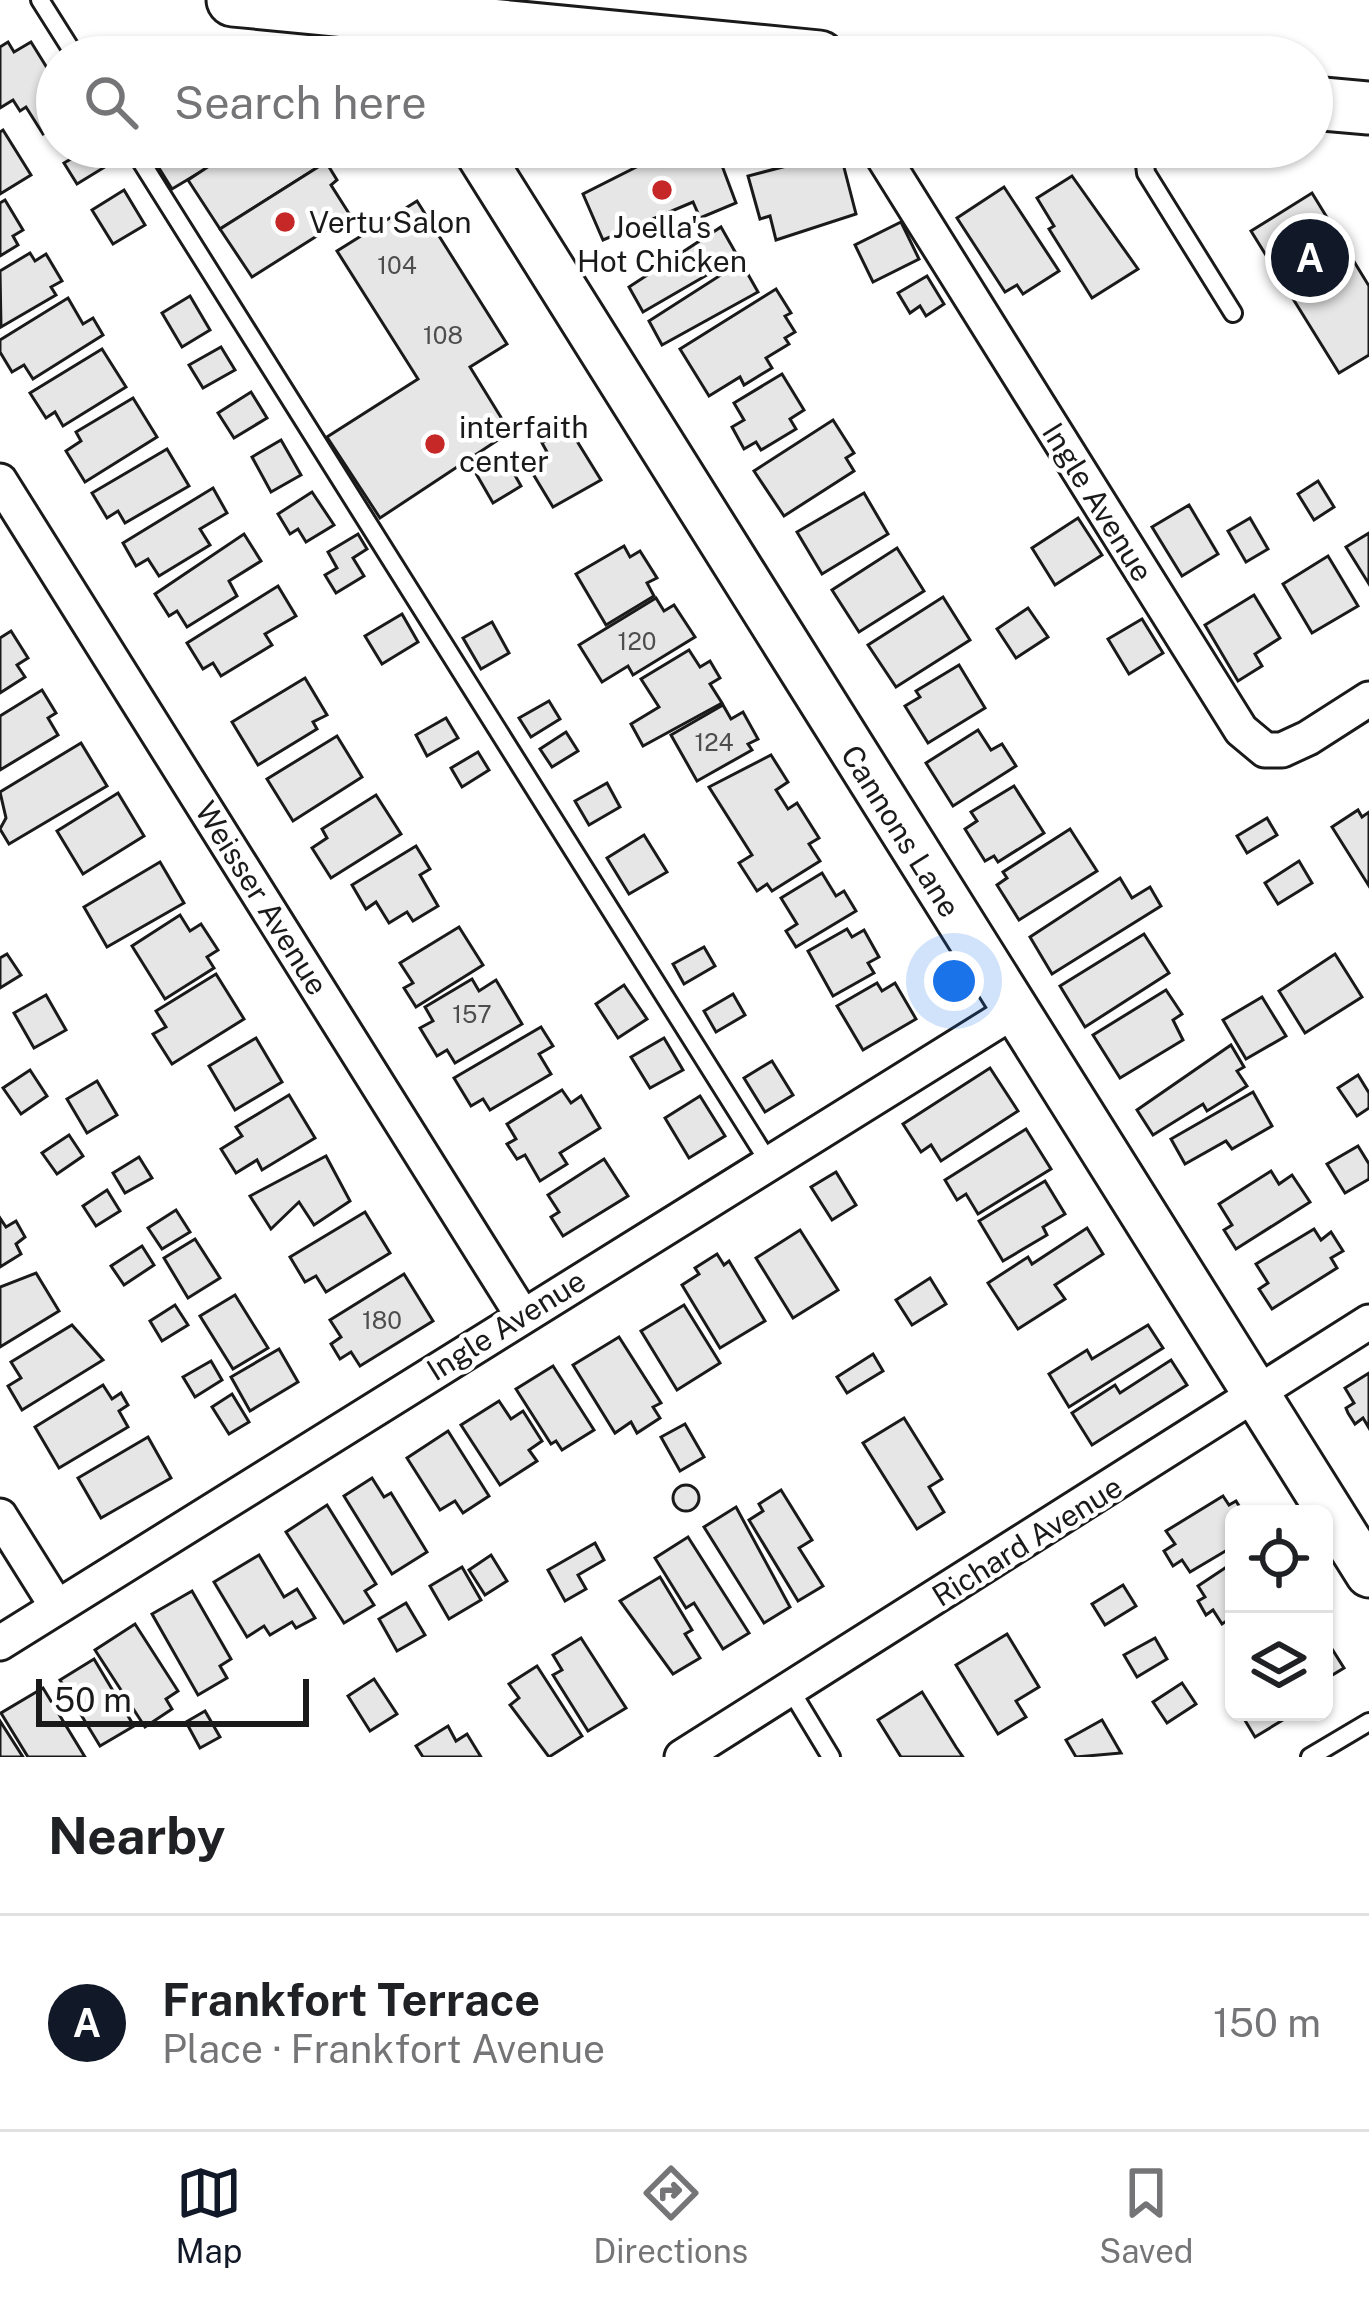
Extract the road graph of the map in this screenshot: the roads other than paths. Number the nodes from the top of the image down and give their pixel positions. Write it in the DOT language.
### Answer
graph roads {
  1 [pos="40,0"];
  2 [pos="233,0"];
  3 [pos="398,24"];
  4 [pos="63,36"];
  5 [pos="530,36"];
  6 [pos="1333,105"];
  7 [pos="1369,108"];
  8 [pos="145,168"];
  9 [pos="489,168"];
  10 [pos="890,168"];
  11 [pos="1145,168"];
  12 [pos="1232,313"];
  13 [pos="0,481"];
  14 [pos="1369,699"];
  15 [pos="1014,1011"];
  16 [pos="768,1161"];
  17 [pos="522,1316"];
  18 [pos="1369,1322"];
  19 [pos="1256,1393"];
  20 [pos="0,1516"];
  21 [pos="1369,1574"];
  22 [pos="57,1607"];
  23 [pos="0,1642"];
  24 [pos="790,1689"];
  25 [pos="1369,1722"];
  26 [pos="682,1757"];
  27 [pos="831,1757"];
  28 [pos="1310,1757"];
  1 -- 4 [label="lane"];
  2 -- 3 [label="main road"];
  3 -- 5 [label="main road"];
  6 -- 7 [label="main road"];
  8 -- 16 [label="lane"];
  9 -- 15 [label="main road, Cannons Lane"];
  10 -- 14 [label="street, Ingle Avenue"];
  11 -- 12 [label="lane"];
  13 -- 17 [label="street, Weisser Avenue"];
  15 -- 16 [label="street, Ingle Avenue"];
  15 -- 19 [label="main road, Cannons Lane"];
  16 -- 17 [label="street, Ingle Avenue"];
  17 -- 22 [label="street, Ingle Avenue"];
  18 -- 19 [label="street, Richard Avenue"];
  19 -- 21 [label="main road, Cannons Lane"];
  19 -- 24 [label="street, Richard Avenue"];
  20 -- 22 [label="street"];
  22 -- 23 [label="street, Ingle Avenue"];
  24 -- 26 [label="street, Richard Avenue"];
  24 -- 27 [label="lane"];
  25 -- 28 [label="lane"];
}
